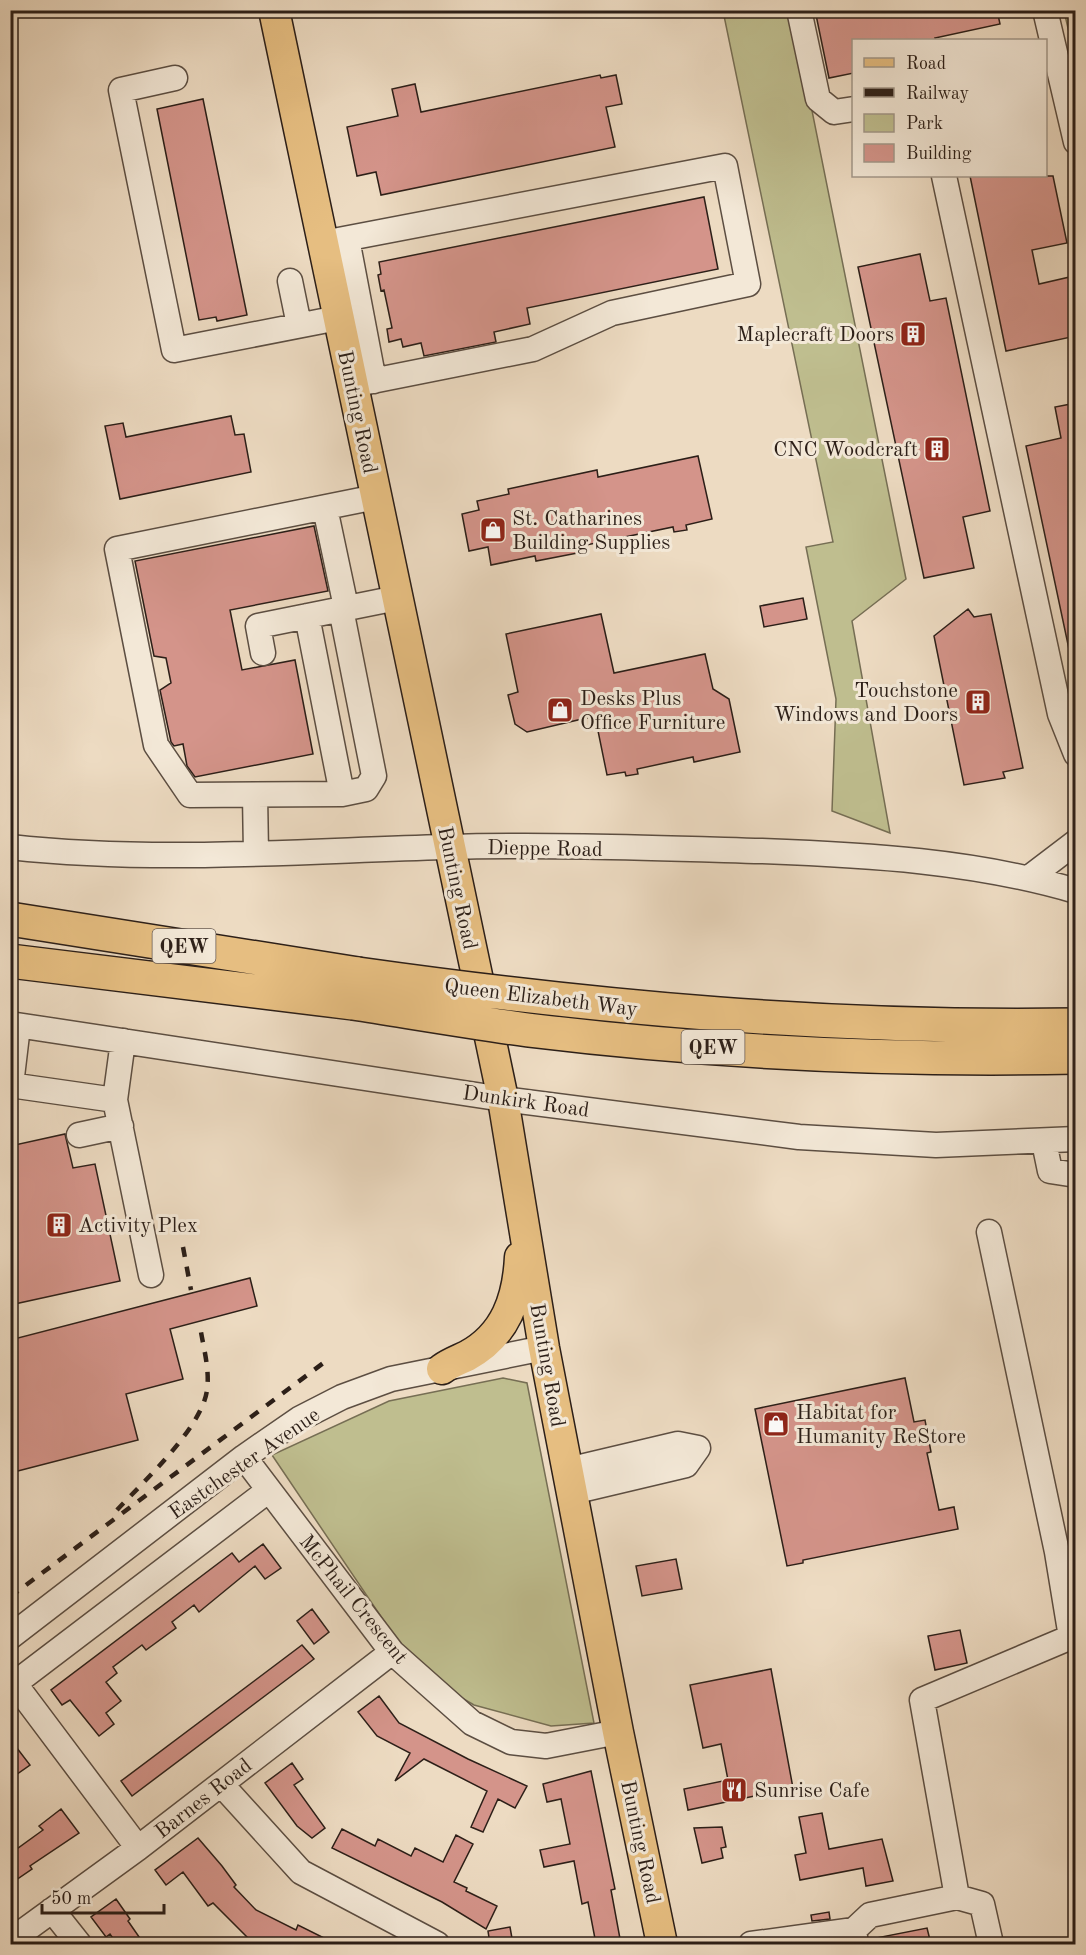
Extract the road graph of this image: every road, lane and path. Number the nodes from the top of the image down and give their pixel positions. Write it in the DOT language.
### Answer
graph roads {
  1 [pos="274,10"];
  2 [pos="799,10"];
  3 [pos="1045,10"];
  4 [pos="1049,41"];
  5 [pos="175,78"];
  6 [pos="852,109"];
  7 [pos="1076,142"];
  8 [pos="944,177"];
  9 [pos="335,241"];
  10 [pos="290,281"];
  11 [pos="338,318"];
  12 [pos="299,325"];
  13 [pos="363,383"];
  14 [pos="376,497"];
  15 [pos="325,508"];
  16 [pos="397,598"];
  17 [pos="344,608"];
  18 [pos="307,616"];
  19 [pos="263,653"];
  20 [pos="1076,754"];
  21 [pos="342,794"];
  22 [pos="255,795"];
  23 [pos="1076,842"];
  24 [pos="10,847"];
  25 [pos="449,847"];
  26 [pos="256,853"];
  27 [pos="1030,878"];
  28 [pos="1076,891"];
  29 [pos="10,920"];
  30 [pos="10,961"];
  31 [pos="355,988"];
  32 [pos="14,1025"];
  33 [pos="1076,1025"];
  34 [pos="123,1041"];
  35 [pos="1076,1057"];
  36 [pos="11,1085"];
  37 [pos="503,1099"];
  38 [pos="116,1100"];
  39 [pos="121,1126"];
  40 [pos="79,1135"];
  41 [pos="1076,1139"];
  42 [pos="1044,1142"];
  43 [pos="1076,1175"];
  44 [pos="522,1212"];
  45 [pos="989,1232"];
  46 [pos="151,1275"];
  47 [pos="544,1348"];
  48 [pos="442,1369"];
  49 [pos="244,1457"];
  50 [pos="269,1490"];
  51 [pos="10,1636"];
  52 [pos="392,1652"];
  53 [pos="13,1685"];
  54 [pos="618,1732"];
  55 [pos="221,1784"];
  56 [pos="138,1848"];
  57 [pos="957,1897"];
  58 [pos="52,1911"];
  59 [pos="855,1937"];
  60 [pos="10,1941"];
  61 [pos="78,1944"];
  62 [pos="437,1944"];
  63 [pos="662,1944"];
  64 [pos="751,1944"];
  65 [pos="991,1944"];
  1 -- 9 [label="main road, Bunting Road"];
  2 -- 6 [label="street"];
  3 -- 4 [label="street"];
  4 -- 7 [label="street"];
  5 -- 12 [label="street"];
  8 -- 20 [label="street"];
  9 -- 11 [label="main road, Bunting Road"];
  9 -- 13 [label="street"];
  9 -- 13 [label="street"];
  10 -- 12 [label="street"];
  11 -- 12 [label="street"];
  11 -- 13 [label="main road, Bunting Road"];
  13 -- 14 [label="main road, Bunting Road"];
  14 -- 15 [label="street"];
  14 -- 16 [label="main road, Bunting Road"];
  15 -- 17 [label="street"];
  15 -- 22 [label="street"];
  16 -- 17 [label="street"];
  16 -- 25 [label="main road, Bunting Road"];
  17 -- 18 [label="street"];
  17 -- 21 [label="street"];
  18 -- 19 [label="street"];
  18 -- 21 [label="street"];
  21 -- 22 [label="street"];
  22 -- 26 [label="street"];
  23 -- 27 [label="street"];
  24 -- 26 [label="street, Dieppe Road"];
  25 -- 26 [label="street, Dieppe Road"];
  25 -- 27 [label="street, Dieppe Road"];
  25 -- 37 [label="main road, Bunting Road"];
  27 -- 28 [label="street, Dieppe Road"];
  29 -- 31 [label="highway, Queen Elizabeth Way / QEW"];
  30 -- 31 [label="highway, Queen Elizabeth Way / QEW"];
  31 -- 33 [label="highway, Queen Elizabeth Way / QEW, bridge"];
  31 -- 35 [label="highway, Queen Elizabeth Way / QEW, bridge"];
  32 -- 34 [label="street, Dunkirk Road"];
  32 -- 36 [label="street"];
  34 -- 37 [label="street, Dunkirk Road"];
  34 -- 38 [label="street"];
  36 -- 38 [label="street"];
  37 -- 42 [label="street, Dunkirk Road"];
  37 -- 44 [label="main road, Bunting Road"];
  38 -- 39 [label="street"];
  39 -- 40 [label="street"];
  39 -- 46 [label="street"];
  41 -- 42 [label="street, Dunkirk Road"];
  42 -- 43 [label="street"];
  44 -- 47 [label="main road, Bunting Road"];
  44 -- 48 [label="main road"];
  45 -- 57 [label="street"];
  47 -- 48 [label="street, Eastchester Avenue"];
  47 -- 54 [label="main road, Bunting Road"];
  48 -- 49 [label="street, Eastchester Avenue"];
  49 -- 50 [label="street, McPhail Crescent"];
  49 -- 51 [label="street, Eastchester Avenue"];
  50 -- 52 [label="street, McPhail Crescent"];
  50 -- 53 [label="street, Eastchester Avenue"];
  52 -- 54 [label="street, McPhail Crescent"];
  52 -- 55 [label="street, Barnes Road"];
  53 -- 56 [label="street"];
  54 -- 63 [label="main road, Bunting Road"];
  55 -- 56 [label="street, Barnes Road"];
  55 -- 62 [label="street"];
  56 -- 58 [label="street, Barnes Road"];
  57 -- 59 [label="street"];
  57 -- 65 [label="street"];
  58 -- 60 [label="street, Barnes Road"];
  58 -- 61 [label="street"];
  59 -- 64 [label="street"];
}
